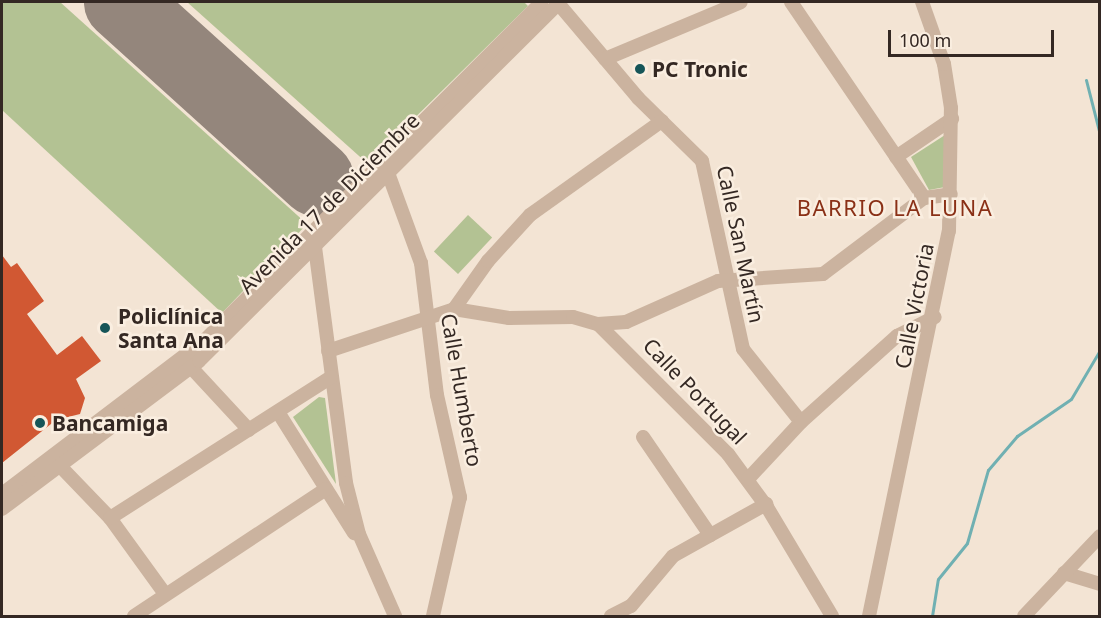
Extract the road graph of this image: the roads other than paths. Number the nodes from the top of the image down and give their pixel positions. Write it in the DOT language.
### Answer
graph roads {
  1 [pos="542,2"];
  2 [pos="559,2"];
  3 [pos="741,2"];
  4 [pos="791,2"];
  5 [pos="922,2"];
  6 [pos="605,58"];
  7 [pos="952,119"];
  8 [pos="662,121"];
  9 [pos="896,157"];
  10 [pos="388,173"];
  11 [pos="951,194"];
  12 [pos="924,198"];
  13 [pos="315,247"];
  14 [pos="728,280"];
  15 [pos="454,309"];
  16 [pos="935,317"];
  17 [pos="428,321"];
  18 [pos="598,324"];
  19 [pos="328,351"];
  20 [pos="188,363"];
  21 [pos="331,377"];
  22 [pos="278,412"];
  23 [pos="801,422"];
  24 [pos="249,430"];
  25 [pos="643,437"];
  26 [pos="60,466"];
  27 [pos="748,479"];
  28 [pos="326,489"];
  29 [pos="2,494"];
  30 [pos="766,504"];
  31 [pos="2,510"];
  32 [pos="110,518"];
  33 [pos="710,535"];
  34 [pos="1100,536"];
  35 [pos="367,556"];
  36 [pos="1064,573"];
  37 [pos="1100,584"];
  38 [pos="165,594"];
  39 [pos="134,616"];
  40 [pos="396,616"];
  41 [pos="433,616"];
  42 [pos="611,616"];
  43 [pos="832,616"];
  44 [pos="869,616"];
  45 [pos="1024,616"];
  1 -- 20 [label="street, Avenida 17 de Diciembre"];
  2 -- 6 [label="street, Calle San Martín"];
  2 -- 10 [label="street, Avenida 17 de Diciembre"];
  3 -- 6 [label="street"];
  4 -- 9 [label="street"];
  5 -- 7 [label="street, Calle Victoria"];
  6 -- 8 [label="street, Calle San Martín"];
  7 -- 9 [label="street"];
  7 -- 11 [label="street, Calle Victoria"];
  8 -- 14 [label="street, Calle San Martín"];
  8 -- 15 [label="street"];
  9 -- 12 [label="street"];
  10 -- 13 [label="street, Avenida 17 de Diciembre"];
  10 -- 17 [label="street, Calle Humberto"];
  11 -- 12 [label="street"];
  11 -- 16 [label="street, Calle Victoria"];
  12 -- 14 [label="street"];
  13 -- 19 [label="street"];
  13 -- 20 [label="street, Avenida 17 de Diciembre"];
  14 -- 18 [label="street"];
  14 -- 23 [label="street, Calle San Martín"];
  15 -- 17 [label="street"];
  15 -- 18 [label="street"];
  16 -- 23 [label="street"];
  16 -- 44 [label="street, Calle Victoria"];
  17 -- 19 [label="street"];
  17 -- 41 [label="street, Calle Humberto"];
  18 -- 27 [label="street, Calle Portugal"];
  19 -- 21 [label="street"];
  20 -- 24 [label="street"];
  20 -- 26 [label="street, Avenida 17 de Diciembre"];
  20 -- 29 [label="street, Avenida 17 de Diciembre"];
  21 -- 22 [label="street"];
  21 -- 35 [label="street"];
  22 -- 24 [label="street"];
  22 -- 28 [label="street"];
  23 -- 27 [label="street"];
  24 -- 32 [label="street"];
  25 -- 33 [label="street"];
  26 -- 31 [label="street, Avenida 17 de Diciembre"];
  26 -- 32 [label="street"];
  27 -- 30 [label="street, Calle Portugal"];
  28 -- 35 [label="street"];
  28 -- 38 [label="street"];
  30 -- 33 [label="street"];
  30 -- 43 [label="street, Calle Portugal"];
  32 -- 38 [label="street"];
  33 -- 42 [label="street"];
  34 -- 36 [label="street"];
  35 -- 40 [label="street"];
  36 -- 37 [label="street"];
  36 -- 45 [label="street"];
  38 -- 39 [label="street"];
}
